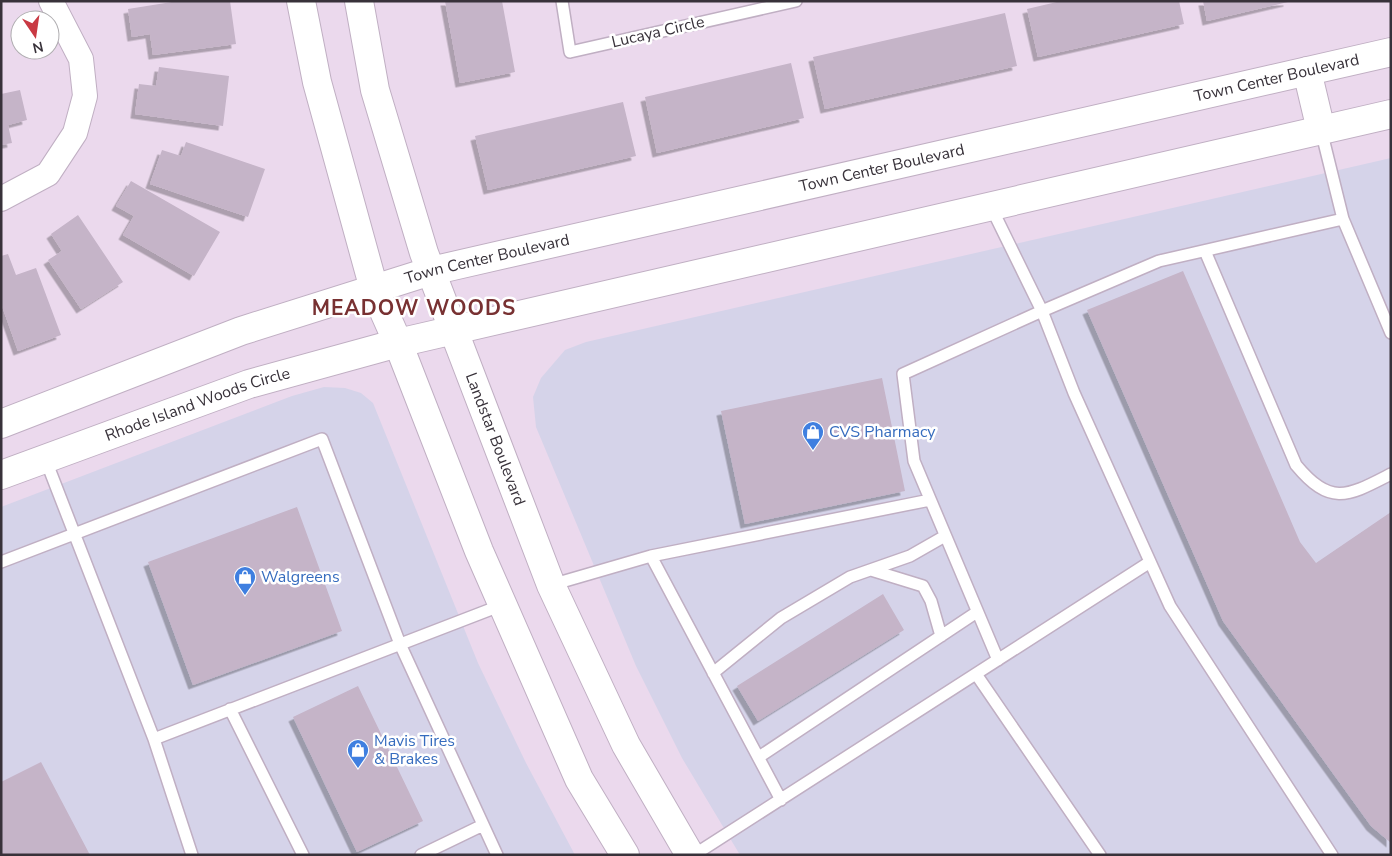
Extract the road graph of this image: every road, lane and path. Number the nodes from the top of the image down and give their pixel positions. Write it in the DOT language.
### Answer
graph roads {
  1 [pos="51,1"];
  2 [pos="301,1"];
  3 [pos="358,1"];
  4 [pos="562,1"];
  5 [pos="796,1"];
  6 [pos="1391,52"];
  7 [pos="1307,71"];
  8 [pos="1391,114"];
  9 [pos="1321,130"];
  10 [pos="1,199"];
  11 [pos="991,207"];
  12 [pos="1343,219"];
  13 [pos="1206,251"];
  14 [pos="431,271"];
  15 [pos="374,289"];
  16 [pos="1042,310"];
  17 [pos="453,332"];
  18 [pos="1391,333"];
  19 [pos="398,343"];
  20 [pos="1,424"];
  21 [pos="45,458"];
  22 [pos="1391,474"];
  23 [pos="1,475"];
  24 [pos="930,500"];
  25 [pos="75,535"];
  26 [pos="946,536"];
  27 [pos="651,556"];
  28 [pos="1,562"];
  29 [pos="1150,562"];
  30 [pos="871,570"];
  31 [pos="551,585"];
  32 [pos="502,605"];
  33 [pos="978,612"];
  34 [pos="941,636"];
  35 [pos="400,644"];
  36 [pos="998,660"];
  37 [pos="713,673"];
  38 [pos="976,674"];
  39 [pos="230,710"];
  40 [pos="154,739"];
  41 [pos="759,757"];
  42 [pos="781,800"];
  43 [pos="483,825"];
  44 [pos="192,855"];
  45 [pos="302,855"];
  46 [pos="421,855"];
  47 [pos="497,855"];
  48 [pos="625,855"];
  49 [pos="690,855"];
  50 [pos="694,855"];
  51 [pos="1100,855"];
  52 [pos="1332,855"];
  1 -- 10 [label="street"];
  2 -- 15 [label="main road"];
  3 -- 14 [label="main road, Landstar Boulevard"];
  4 -- 5 [label="lane, Lucaya Circle"];
  6 -- 7 [label="main road, Town Center Boulevard"];
  7 -- 9 [label="main road"];
  7 -- 14 [label="main road, Town Center Boulevard"];
  8 -- 9 [label="main road"];
  9 -- 11 [label="main road"];
  9 -- 12 [label="lane"];
  11 -- 16 [label="lane"];
  11 -- 17 [label="main road"];
  12 -- 13 [label="lane"];
  12 -- 18 [label="lane"];
  13 -- 16 [label="lane"];
  13 -- 22 [label="lane"];
  14 -- 15 [label="main road, Town Center Boulevard"];
  14 -- 17 [label="main road, Landstar Boulevard"];
  15 -- 19 [label="main road"];
  15 -- 20 [label="main road"];
  16 -- 24 [label="lane"];
  16 -- 29 [label="lane"];
  17 -- 19 [label="main road"];
  17 -- 31 [label="main road, Landstar Boulevard"];
  19 -- 21 [label="main road, Rhode Island Woods Circle"];
  19 -- 32 [label="main road"];
  21 -- 23 [label="main road, Rhode Island Woods Circle"];
  21 -- 25 [label="lane"];
  24 -- 26 [label="lane"];
  24 -- 27 [label="lane"];
  25 -- 28 [label="lane"];
  25 -- 35 [label="lane"];
  25 -- 40 [label="lane"];
  26 -- 30 [label="lane"];
  26 -- 33 [label="lane"];
  27 -- 31 [label="lane"];
  27 -- 37 [label="lane"];
  29 -- 36 [label="lane"];
  29 -- 52 [label="lane"];
  30 -- 34 [label="lane"];
  30 -- 37 [label="lane"];
  31 -- 49 [label="main road, Landstar Boulevard"];
  32 -- 35 [label="lane"];
  32 -- 48 [label="main road"];
  33 -- 34 [label="lane"];
  33 -- 36 [label="lane"];
  34 -- 41 [label="lane"];
  35 -- 39 [label="lane"];
  35 -- 43 [label="lane"];
  36 -- 38 [label="lane"];
  37 -- 41 [label="lane"];
  38 -- 42 [label="lane"];
  38 -- 51 [label="lane"];
  39 -- 40 [label="lane"];
  39 -- 45 [label="lane"];
  40 -- 44 [label="lane"];
  41 -- 42 [label="lane"];
  42 -- 50 [label="lane"];
  43 -- 46 [label="lane"];
  43 -- 47 [label="lane"];
}
